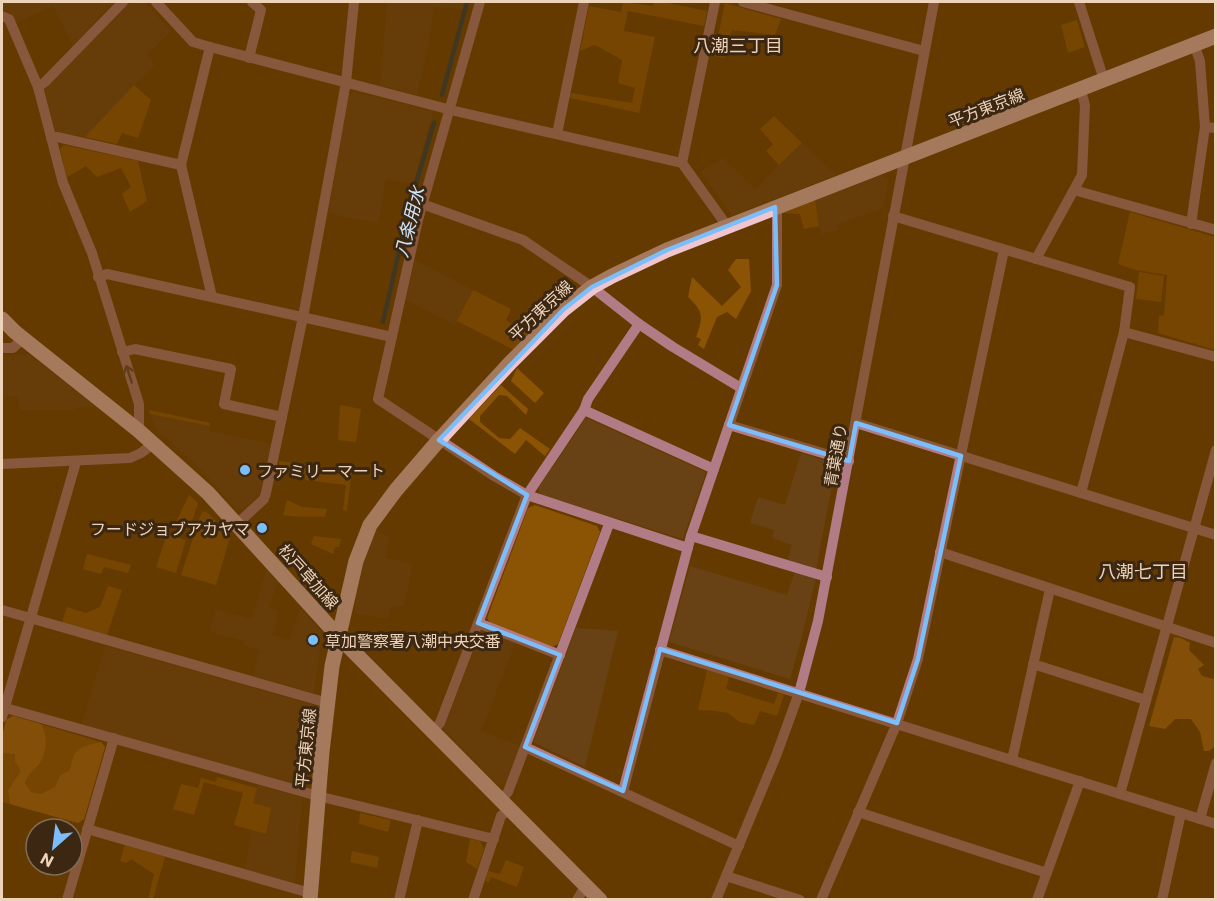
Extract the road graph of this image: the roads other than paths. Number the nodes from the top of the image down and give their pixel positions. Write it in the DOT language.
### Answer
graph roads {
  1 [pos="123,2"];
  2 [pos="156,2"];
  3 [pos="252,2"];
  4 [pos="354,2"];
  5 [pos="480,2"];
  6 [pos="584,2"];
  7 [pos="715,2"];
  8 [pos="743,2"];
  9 [pos="934,2"];
  10 [pos="1078,2"];
  11 [pos="2,15"];
  12 [pos="1215,36"];
  13 [pos="1194,44"];
  14 [pos="210,47"];
  15 [pos="924,51"];
  16 [pos="249,58"];
  17 [pos="1104,80"];
  18 [pos="346,82"];
  19 [pos="38,87"];
  20 [pos="1081,90"];
  21 [pos="449,109"];
  22 [pos="1210,128"];
  23 [pos="557,134"];
  24 [pos="51,138"];
  25 [pos="904,158"];
  26 [pos="682,163"];
  27 [pos="181,165"];
  28 [pos="1074,190"];
  29 [pos="422,204"];
  30 [pos="775,207"];
  31 [pos="893,216"];
  32 [pos="1191,224"];
  33 [pos="727,226"];
  34 [pos="1215,230"];
  35 [pos="1004,250"];
  36 [pos="1036,259"];
  37 [pos="98,277"];
  38 [pos="592,287"];
  39 [pos="212,297"];
  40 [pos="303,317"];
  41 [pos="2,319"];
  42 [pos="639,324"];
  43 [pos="1124,332"];
  44 [pos="392,337"];
  45 [pos="23,338"];
  46 [pos="2,348"];
  47 [pos="122,352"];
  48 [pos="1215,357"];
  49 [pos="741,388"];
  50 [pos="584,410"];
  51 [pos="282,417"];
  52 [pos="856,423"];
  53 [pos="729,425"];
  54 [pos="139,431"];
  55 [pos="439,440"];
  56 [pos="154,443"];
  57 [pos="1215,450"];
  58 [pos="961,456"];
  59 [pos="849,461"];
  60 [pos="76,462"];
  61 [pos="2,464"];
  62 [pos="714,469"];
  63 [pos="1081,493"];
  64 [pos="527,495"];
  65 [pos="237,524"];
  66 [pos="609,524"];
  67 [pos="1194,529"];
  68 [pos="1215,535"];
  69 [pos="692,536"];
  70 [pos="688,548"];
  71 [pos="940,552"];
  72 [pos="826,577"];
  73 [pos="1050,589"];
  74 [pos="2,610"];
  75 [pos="30,618"];
  76 [pos="478,623"];
  77 [pos="1166,627"];
  78 [pos="339,637"];
  79 [pos="1215,643"];
  80 [pos="660,650"];
  81 [pos="560,655"];
  82 [pos="1033,664"];
  83 [pos="799,693"];
  84 [pos="1146,700"];
  85 [pos="328,703"];
  86 [pos="2,710"];
  87 [pos="897,723"];
  88 [pos="432,732"];
  89 [pos="114,738"];
  90 [pos="525,747"];
  91 [pos="1012,760"];
  92 [pos="1215,763"];
  93 [pos="1080,781"];
  94 [pos="623,791"];
  95 [pos="1120,794"];
  96 [pos="318,796"];
  97 [pos="505,804"];
  98 [pos="858,812"];
  99 [pos="1181,813"];
  100 [pos="1200,819"];
  101 [pos="418,820"];
  102 [pos="1215,824"];
  103 [pos="87,829"];
  104 [pos="494,839"];
  105 [pos="739,846"];
  106 [pos="1047,873"];
  107 [pos="726,876"];
  108 [pos="586,885"];
  109 [pos="310,896"];
  110 [pos="67,900"];
  111 [pos="399,900"];
  112 [pos="473,900"];
  113 [pos="577,900"];
  114 [pos="600,900"];
  115 [pos="716,900"];
  116 [pos="800,900"];
  117 [pos="822,900"];
  118 [pos="1037,900"];
  119 [pos="1162,900"];
  1 -- 19 [label="street"];
  2 -- 14 [label="street"];
  3 -- 16 [label="street"];
  4 -- 18 [label="street"];
  5 -- 21 [label="street"];
  6 -- 23 [label="street"];
  7 -- 26 [label="street"];
  8 -- 15 [label="street"];
  9 -- 15 [label="street, 青葉通り"];
  10 -- 17 [label="street"];
  11 -- 19 [label="street"];
  12 -- 13 [label="main road, 平方東京線"];
  13 -- 17 [label="main road, 平方東京線"];
  13 -- 22 [label="street"];
  14 -- 16 [label="street"];
  14 -- 27 [label="street"];
  15 -- 25 [label="street, 青葉通り"];
  16 -- 18 [label="street"];
  17 -- 20 [label="main road, 平方東京線"];
  18 -- 21 [label="street"];
  18 -- 40 [label="street"];
  19 -- 24 [label="street"];
  20 -- 25 [label="main road, 平方東京線"];
  20 -- 28 [label="street"];
  21 -- 23 [label="street"];
  21 -- 29 [label="street"];
  22 -- 32 [label="street"];
  23 -- 26 [label="street"];
  24 -- 27 [label="street"];
  24 -- 37 [label="street"];
  25 -- 30 [label="main road, 平方東京線"];
  25 -- 31 [label="street, 青葉通り"];
  26 -- 33 [label="street"];
  27 -- 39 [label="street"];
  28 -- 32 [label="street"];
  28 -- 36 [label="street"];
  29 -- 38 [label="street"];
  29 -- 44 [label="street"];
  30 -- 33 [label="main road, 平方東京線"];
  30 -- 49 [label="street"];
  31 -- 35 [label="street"];
  31 -- 52 [label="street, 青葉通り"];
  32 -- 34 [label="street"];
  33 -- 38 [label="main road, 平方東京線"];
  35 -- 36 [label="street"];
  35 -- 58 [label="street"];
  36 -- 43 [label="street"];
  37 -- 39 [label="street"];
  37 -- 47 [label="street"];
  38 -- 42 [label="street"];
  38 -- 55 [label="main road, 平方東京線"];
  39 -- 40 [label="street"];
  40 -- 44 [label="street"];
  40 -- 51 [label="street"];
  41 -- 45 [label="main road, 松戸草加線"];
  42 -- 49 [label="street"];
  42 -- 50 [label="street"];
  43 -- 48 [label="street"];
  43 -- 63 [label="street"];
  44 -- 55 [label="street"];
  45 -- 46 [label="street"];
  45 -- 54 [label="main road, 松戸草加線"];
  47 -- 51 [label="street"];
  54 -- 47 [label="street, one-way"];
  49 -- 53 [label="street"];
  50 -- 62 [label="street"];
  50 -- 64 [label="street"];
  51 -- 65 [label="street"];
  52 -- 58 [label="street"];
  52 -- 59 [label="street, 青葉通り"];
  53 -- 59 [label="street"];
  53 -- 62 [label="street"];
  54 -- 56 [label="main road, 松戸草加線"];
  55 -- 64 [label="street"];
  55 -- 78 [label="main road, 平方東京線"];
  56 -- 60 [label="street"];
  56 -- 65 [label="main road, 松戸草加線"];
  57 -- 67 [label="street"];
  58 -- 63 [label="street"];
  58 -- 71 [label="street"];
  59 -- 72 [label="street, 青葉通り"];
  60 -- 61 [label="street"];
  60 -- 75 [label="street"];
  62 -- 69 [label="street"];
  63 -- 67 [label="street"];
  64 -- 66 [label="street"];
  64 -- 76 [label="street"];
  65 -- 78 [label="main road, 松戸草加線"];
  66 -- 70 [label="street"];
  66 -- 81 [label="street"];
  67 -- 68 [label="street"];
  67 -- 77 [label="street"];
  69 -- 70 [label="street"];
  69 -- 72 [label="street"];
  70 -- 80 [label="street"];
  71 -- 73 [label="street"];
  71 -- 87 [label="street"];
  72 -- 83 [label="street, 青葉通り"];
  73 -- 77 [label="street"];
  73 -- 82 [label="street"];
  74 -- 75 [label="street"];
  75 -- 85 [label="street"];
  75 -- 86 [label="street"];
  76 -- 81 [label="street"];
  76 -- 88 [label="street"];
  77 -- 79 [label="street"];
  77 -- 84 [label="street"];
  78 -- 85 [label="main road, 平方東京線"];
  78 -- 88 [label="main road, 松戸草加線"];
  80 -- 83 [label="street"];
  80 -- 94 [label="street"];
  81 -- 90 [label="street"];
  82 -- 84 [label="street"];
  82 -- 91 [label="street"];
  83 -- 87 [label="street"];
  83 -- 105 [label="street, 青葉通り"];
  84 -- 95 [label="street"];
  85 -- 96 [label="main road, 平方東京線"];
  86 -- 89 [label="street"];
  87 -- 91 [label="street"];
  87 -- 98 [label="street"];
  88 -- 97 [label="main road, 松戸草加線"];
  89 -- 96 [label="street"];
  89 -- 103 [label="street"];
  90 -- 94 [label="street"];
  90 -- 97 [label="street"];
  91 -- 93 [label="street"];
  92 -- 100 [label="street"];
  93 -- 95 [label="street"];
  93 -- 106 [label="street"];
  94 -- 105 [label="street"];
  95 -- 99 [label="street"];
  96 -- 101 [label="street"];
  96 -- 109 [label="main road, 平方東京線"];
  97 -- 104 [label="street"];
  97 -- 108 [label="main road, 松戸草加線"];
  98 -- 106 [label="street"];
  98 -- 117 [label="street"];
  99 -- 100 [label="street"];
  99 -- 119 [label="street"];
  100 -- 102 [label="street"];
  101 -- 104 [label="street"];
  101 -- 111 [label="street"];
  103 -- 109 [label="street"];
  103 -- 110 [label="street"];
  104 -- 112 [label="street"];
  105 -- 107 [label="street, 青葉通り"];
  106 -- 118 [label="street"];
  107 -- 115 [label="street, 青葉通り"];
  107 -- 116 [label="street"];
  108 -- 113 [label="street"];
  108 -- 114 [label="main road, 松戸草加線"];
}
